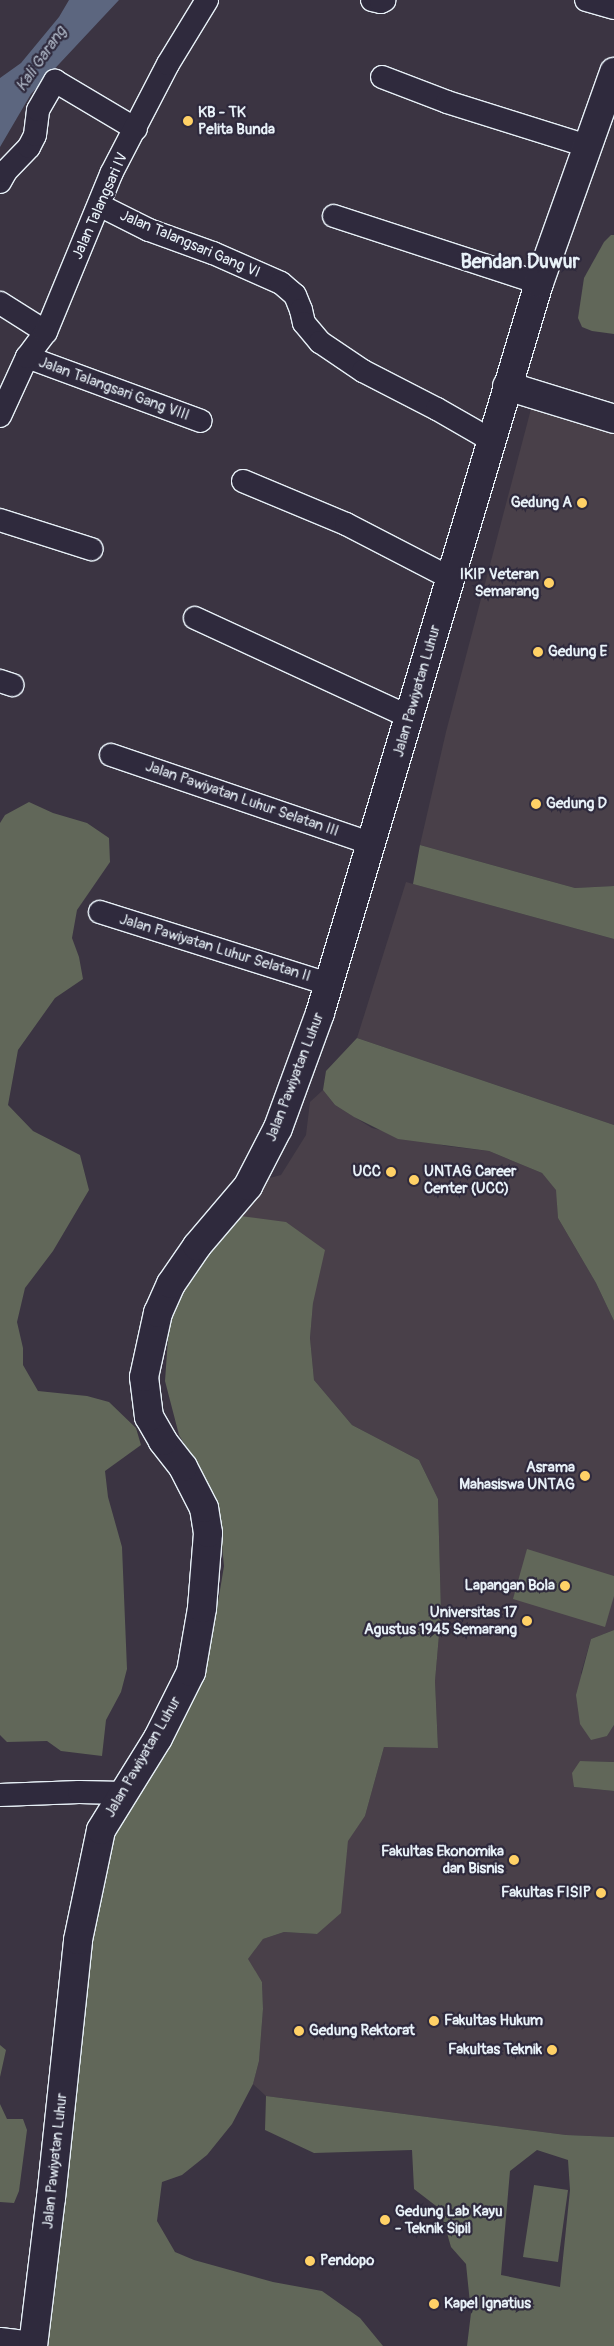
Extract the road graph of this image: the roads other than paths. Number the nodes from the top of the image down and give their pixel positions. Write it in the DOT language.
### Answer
graph roads {
  1 [pos="207,0"];
  2 [pos="586,0"];
  3 [pos="614,8"];
  4 [pos="614,72"];
  5 [pos="382,77"];
  6 [pos="136,128"];
  7 [pos="587,146"];
  8 [pos="0,182"];
  9 [pos="98,205"];
  10 [pos="334,216"];
  11 [pos="539,283"];
  12 [pos="0,303"];
  13 [pos="46,332"];
  14 [pos="27,357"];
  15 [pos="507,386"];
  16 [pos="0,416"];
  17 [pos="614,419"];
  18 [pos="201,421"];
  19 [pos="491,440"];
  20 [pos="243,481"];
  21 [pos="0,520"];
  22 [pos="92,549"];
  23 [pos="450,578"];
  24 [pos="195,618"];
  25 [pos="409,717"];
  26 [pos="111,755"];
  27 [pos="372,844"];
  28 [pos="100,912"];
  29 [pos="328,984"];
  30 [pos="124,1793"];
  31 [pos="0,1795"];
  32 [pos="0,2339"];
  33 [pos="33,2345"];
  1 -- 6 [label="street, Jalan Talangsari IV"];
  2 -- 3 [label="street"];
  4 -- 7 [label="main road, Jalan Pawiyatan Luhur"];
  5 -- 7 [label="street"];
  6 -- 8 [label="street"];
  6 -- 9 [label="street, Jalan Talangsari IV"];
  7 -- 11 [label="main road, Jalan Pawiyatan Luhur"];
  9 -- 13 [label="street, Jalan Talangsari IV"];
  9 -- 19 [label="street, Jalan Talangsari Gang VI"];
  10 -- 11 [label="street"];
  11 -- 15 [label="main road, Jalan Pawiyatan Luhur"];
  12 -- 13 [label="street"];
  13 -- 14 [label="street, Jalan Talangsari IV"];
  14 -- 16 [label="street, Jalan Talangsari IV"];
  14 -- 18 [label="street, Jalan Talangsari Gang VIII"];
  15 -- 17 [label="main road"];
  15 -- 19 [label="main road, Jalan Pawiyatan Luhur"];
  19 -- 23 [label="main road, Jalan Pawiyatan Luhur"];
  20 -- 23 [label="street"];
  21 -- 22 [label="street"];
  23 -- 25 [label="main road, Jalan Pawiyatan Luhur"];
  24 -- 25 [label="street"];
  25 -- 27 [label="main road, Jalan Pawiyatan Luhur"];
  26 -- 27 [label="street, Jalan Pawiyatan Luhur Selatan III"];
  27 -- 29 [label="main road, Jalan Pawiyatan Luhur"];
  28 -- 29 [label="street, Jalan Pawiyatan Luhur Selatan II"];
  29 -- 30 [label="main road, Jalan Pawiyatan Luhur"];
  30 -- 31 [label="street"];
  30 -- 33 [label="main road, Jalan Pawiyatan Luhur"];
  32 -- 33 [label="street"];
}
